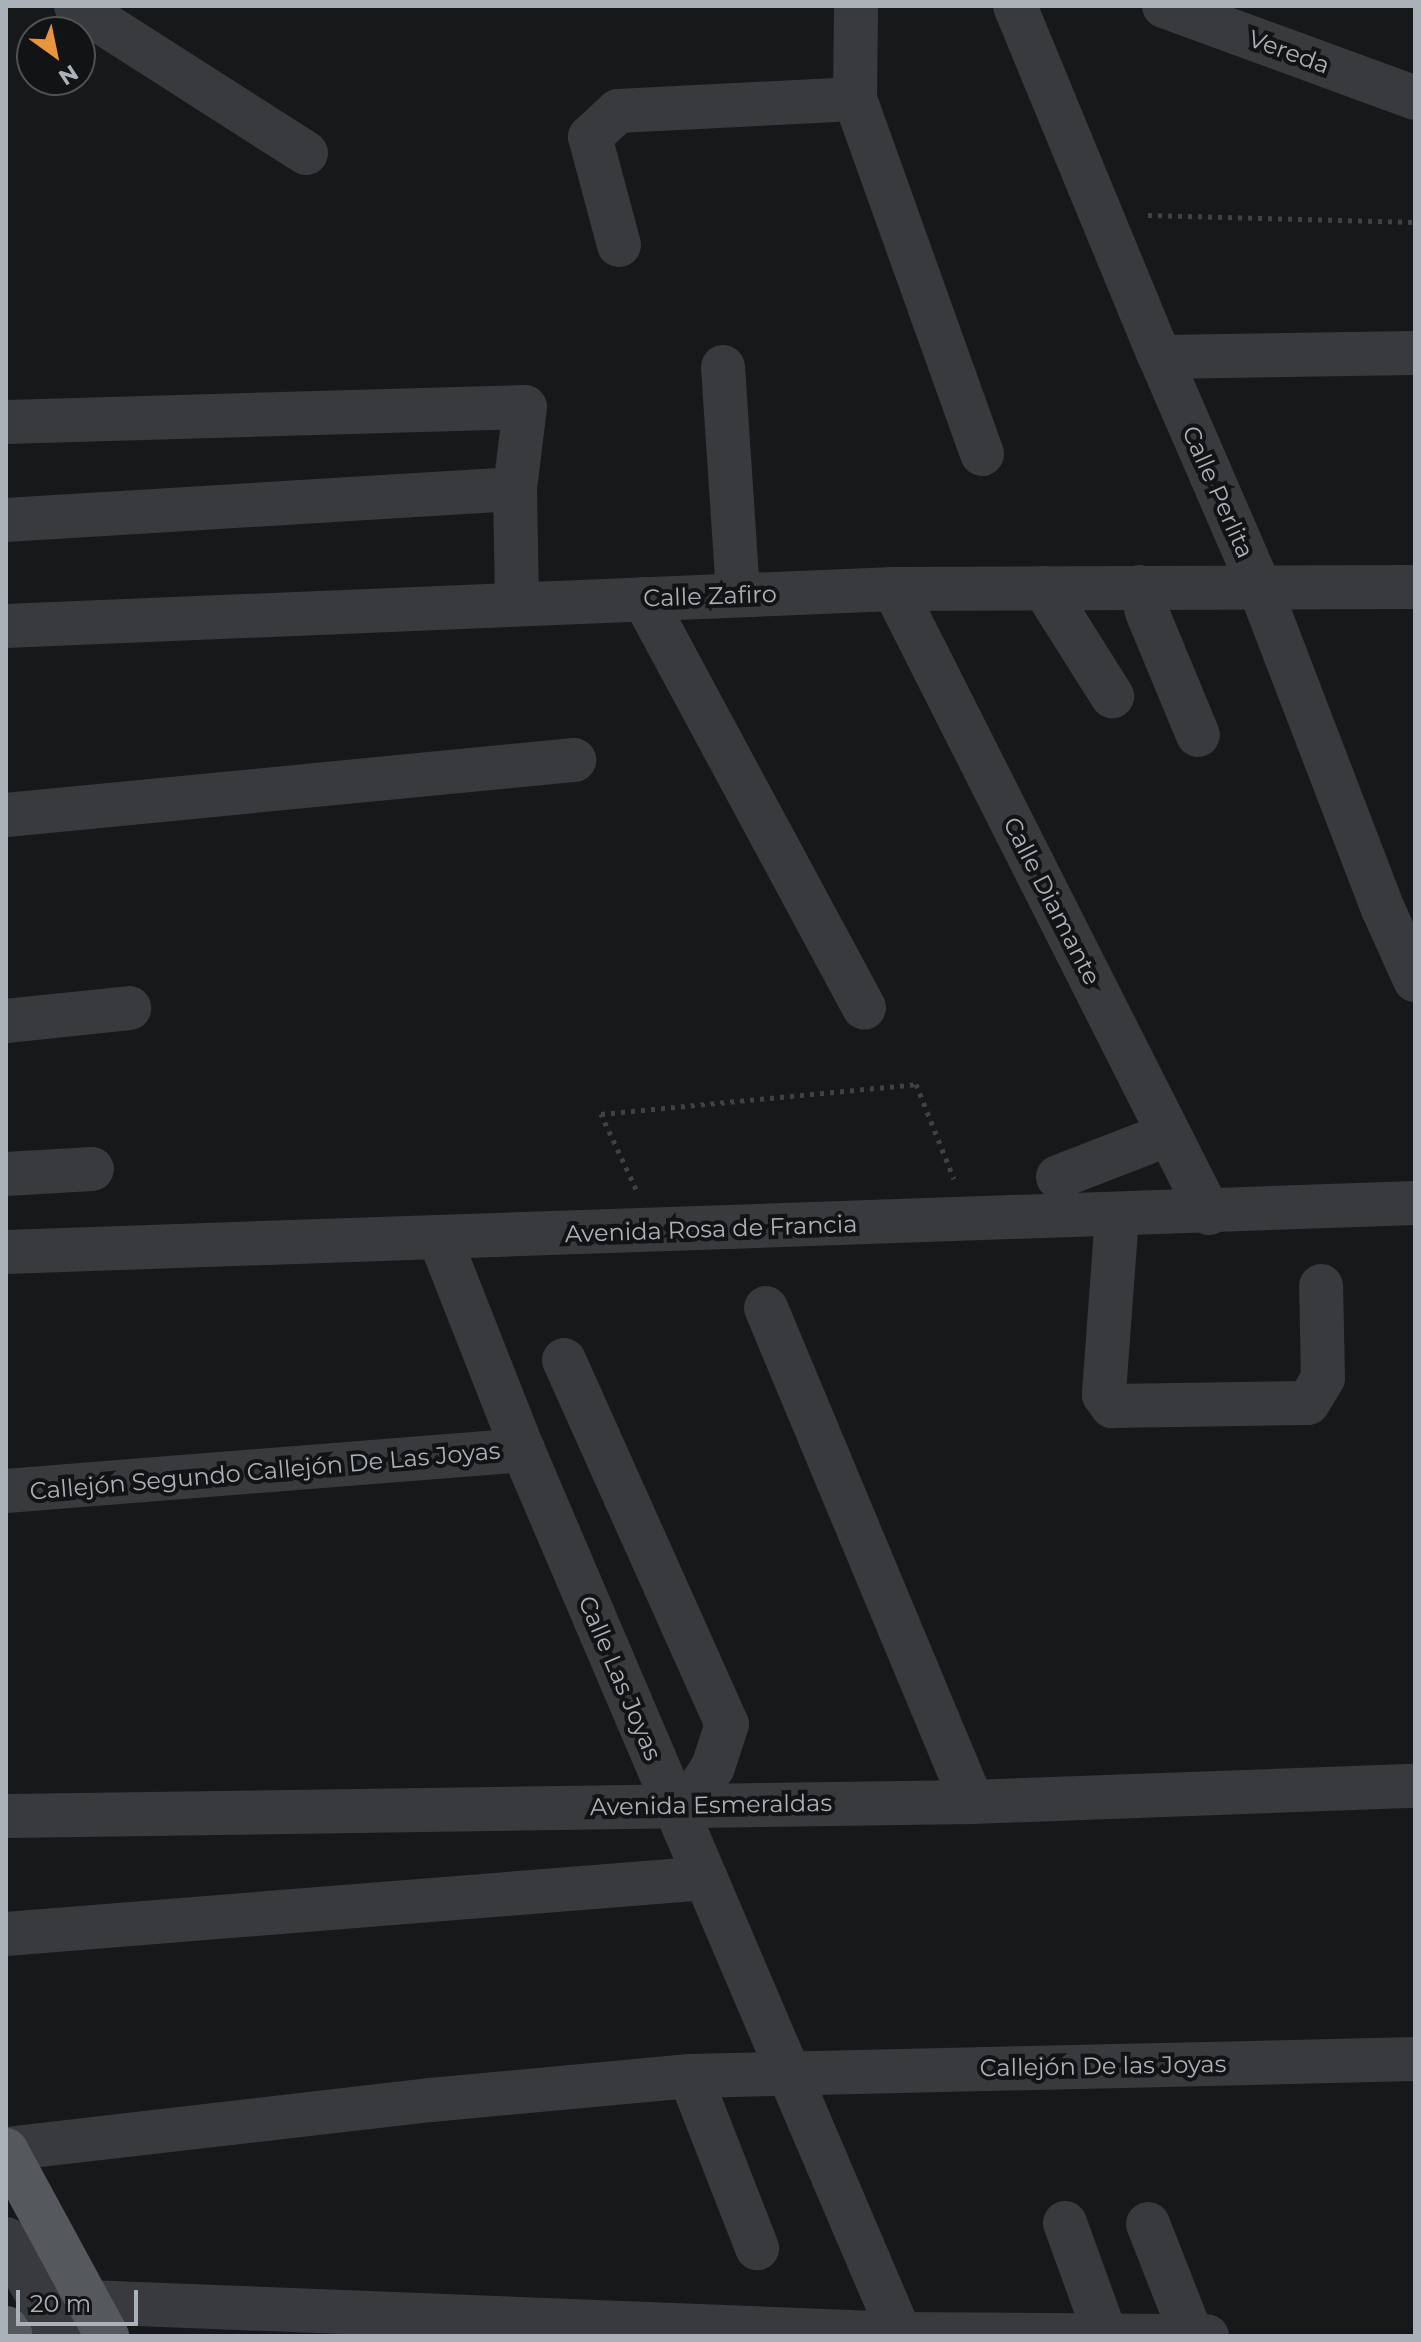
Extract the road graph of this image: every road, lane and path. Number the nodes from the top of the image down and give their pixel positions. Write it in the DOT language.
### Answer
graph roads {
  1 [pos="76,6"];
  2 [pos="856,6"];
  3 [pos="1015,6"];
  4 [pos="1164,6"];
  5 [pos="1415,98"];
  6 [pos="855,99"];
  7 [pos="306,153"];
  8 [pos="1104,222"];
  9 [pos="1415,222"];
  10 [pos="619,245"];
  11 [pos="1415,353"];
  12 [pos="1160,357"];
  13 [pos="723,367"];
  14 [pos="6,422"];
  15 [pos="982,454"];
  16 [pos="515,489"];
  17 [pos="6,520"];
  18 [pos="1259,586"];
  19 [pos="1140,587"];
  20 [pos="1415,587"];
  21 [pos="1044,588"];
  22 [pos="894,589"];
  23 [pos="738,595"];
  24 [pos="644,599"];
  25 [pos="517,604"];
  26 [pos="6,626"];
  27 [pos="1112,696"];
  28 [pos="1198,735"];
  29 [pos="574,760"];
  30 [pos="6,815"];
  31 [pos="1399,908"];
  32 [pos="1415,980"];
  33 [pos="864,1007"];
  34 [pos="129,1008"];
  35 [pos="6,1021"];
  36 [pos="1169,1134"];
  37 [pos="92,1169"];
  38 [pos="6,1174"];
  39 [pos="1058,1177"];
  40 [pos="1415,1203"];
  41 [pos="1209,1213"];
  42 [pos="1117,1216"];
  43 [pos="966,1221"];
  44 [pos="654,1231"];
  45 [pos="439,1237"];
  46 [pos="6,1252"];
  47 [pos="1321,1286"];
  48 [pos="766,1308"];
  49 [pos="564,1360"];
  50 [pos="523,1450"];
  51 [pos="6,1491"];
  52 [pos="1415,1786"];
  53 [pos="972,1802"];
  54 [pos="681,1805"];
  55 [pos="6,1816"];
  56 [pos="706,1878"];
  57 [pos="6,1934"];
  58 [pos="1415,2059"];
  59 [pos="791,2072"];
  60 [pos="690,2076"];
  61 [pos="6,2149"];
  62 [pos="1065,2223"];
  63 [pos="1148,2224"];
  64 [pos="6,2239"];
  65 [pos="757,2248"];
  66 [pos="6,2279"];
  67 [pos="97,2319"];
  68 [pos="6,2328"];
  69 [pos="600,2329"];
  70 [pos="900,2335"];
  71 [pos="11,2336"];
  72 [pos="40,2336"];
  73 [pos="60,2336"];
  74 [pos="1106,2336"];
  75 [pos="1192,2336"];
  76 [pos="1207,2336"];
  1 -- 7 [label="street"];
  2 -- 6 [label="street"];
  3 -- 8 [label="street, Calle Perlita"];
  4 -- 5 [label="street, Vereda"];
  6 -- 10 [label="street"];
  6 -- 15 [label="street"];
  8 -- 9 [label="path"];
  8 -- 12 [label="street, Calle Perlita"];
  11 -- 12 [label="street"];
  12 -- 18 [label="street, Calle Perlita"];
  13 -- 23 [label="street"];
  14 -- 16 [label="street"];
  16 -- 17 [label="street"];
  16 -- 25 [label="street"];
  18 -- 19 [label="street, Calle Zafiro"];
  18 -- 20 [label="street, Calle Zafiro"];
  18 -- 31 [label="street, Calle Perlita"];
  19 -- 21 [label="street, Calle Zafiro"];
  19 -- 28 [label="street"];
  21 -- 22 [label="street, Calle Zafiro"];
  21 -- 27 [label="street"];
  22 -- 23 [label="street, Calle Zafiro"];
  22 -- 36 [label="street, Calle Diamante"];
  23 -- 24 [label="street, Calle Zafiro"];
  24 -- 25 [label="street, Calle Zafiro"];
  24 -- 33 [label="street"];
  25 -- 26 [label="street, Calle Zafiro"];
  29 -- 30 [label="street"];
  31 -- 32 [label="street, Calle Perlita"];
  34 -- 35 [label="street"];
  36 -- 39 [label="street"];
  36 -- 41 [label="street, Calle Diamante"];
  37 -- 38 [label="street"];
  40 -- 41 [label="street, Avenida Rosa de Francia"];
  41 -- 42 [label="street, Avenida Rosa de Francia"];
  42 -- 43 [label="street, Avenida Rosa de Francia"];
  42 -- 47 [label="street"];
  43 -- 44 [label="street, Avenida Rosa de Francia"];
  43 -- 44 [label="path"];
  44 -- 45 [label="street, Avenida Rosa de Francia"];
  45 -- 46 [label="street, Avenida Rosa de Francia"];
  45 -- 50 [label="street, Calle Las Joyas"];
  48 -- 53 [label="street"];
  49 -- 54 [label="street"];
  50 -- 51 [label="street, Callejón Segundo Callejón De Las Joyas"];
  50 -- 54 [label="street, Calle Las Joyas"];
  52 -- 53 [label="street, Avenida Esmeraldas"];
  53 -- 54 [label="street, Avenida Esmeraldas"];
  54 -- 55 [label="street, Avenida Esmeraldas"];
  54 -- 56 [label="street, Calle Las Joyas"];
  56 -- 57 [label="street"];
  56 -- 59 [label="street, Calle Las Joyas"];
  58 -- 59 [label="street, Callejón De las Joyas"];
  59 -- 60 [label="street, Callejón De las Joyas"];
  59 -- 70 [label="street, Calle Las Joyas"];
  60 -- 61 [label="street, Callejón De las Joyas"];
  60 -- 65 [label="street"];
  61 -- 67 [label="main road"];
  62 -- 74 [label="street"];
  63 -- 75 [label="street"];
  64 -- 73 [label="street"];
  66 -- 72 [label="street"];
  67 -- 69 [label="street"];
  68 -- 71 [label="main road"];
  69 -- 70 [label="street"];
  70 -- 74 [label="street"];
  74 -- 75 [label="street"];
  75 -- 76 [label="street"];
}
